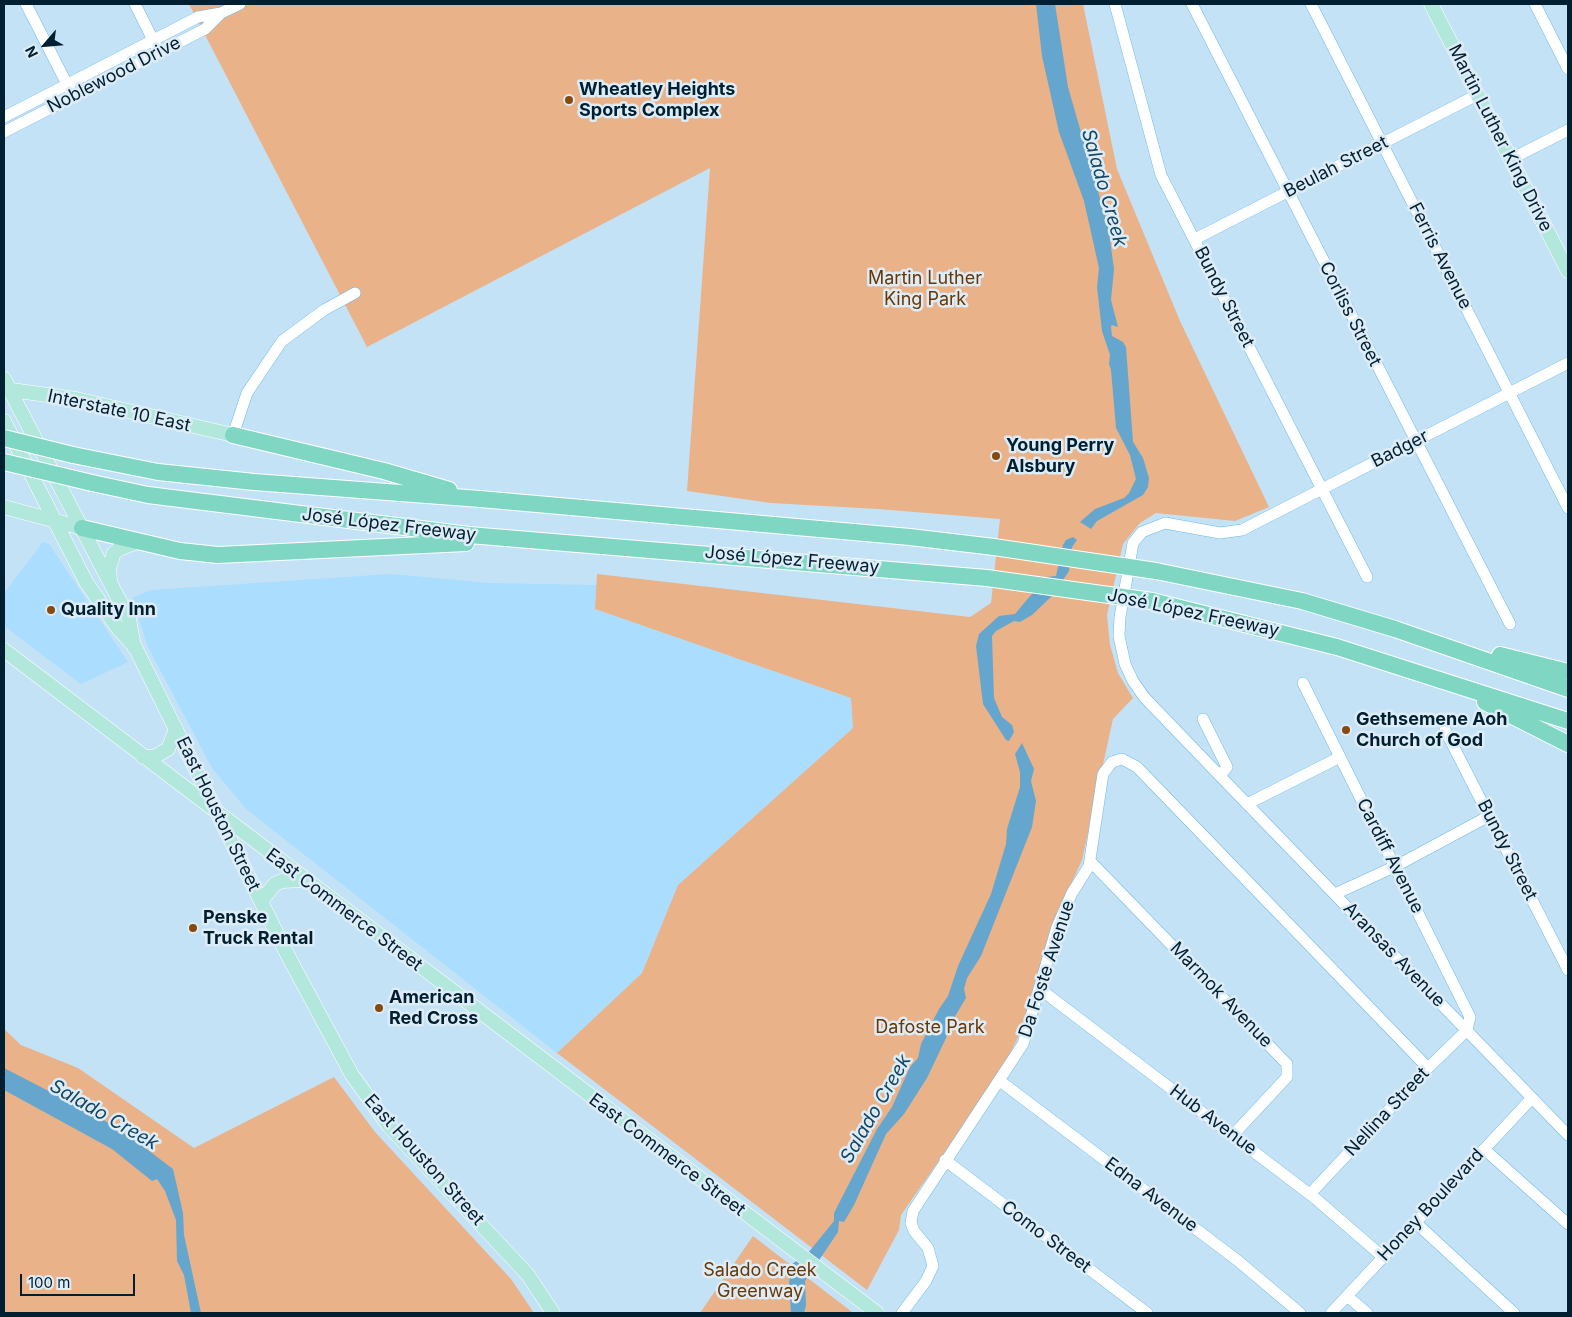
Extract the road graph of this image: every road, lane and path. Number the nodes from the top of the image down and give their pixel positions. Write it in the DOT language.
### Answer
graph roads {
  1 [pos="26,4"];
  2 [pos="135,4"];
  3 [pos="240,4"];
  4 [pos="1115,4"];
  5 [pos="1192,4"];
  6 [pos="1310,4"];
  7 [pos="1431,4"];
  8 [pos="1535,4"];
  9 [pos="221,14"];
  10 [pos="153,40"];
  11 [pos="159,52"];
  12 [pos="1568,69"];
  13 [pos="67,84"];
  14 [pos="1477,95"];
  15 [pos="73,96"];
  16 [pos="4,117"];
  17 [pos="1568,130"];
  18 [pos="4,132"];
  19 [pos="1382,143"];
  20 [pos="1511,159"];
  21 [pos="1288,192"];
  22 [pos="1195,239"];
  23 [pos="1568,271"];
  24 [pos="355,294"];
  25 [pos="1568,363"];
  26 [pos="6,386"];
  27 [pos="1510,393"];
  28 [pos="4,421"];
  29 [pos="233,435"];
  30 [pos="4,438"];
  31 [pos="1416,441"];
  32 [pos="4,462"];
  33 [pos="1321,489"];
  34 [pos="480,499"];
  35 [pos="4,506"];
  36 [pos="1568,508"];
  37 [pos="54,521"];
  38 [pos="82,528"];
  39 [pos="1230,533"];
  40 [pos="529,540"];
  41 [pos="137,542"];
  42 [pos="1366,577"];
  43 [pos="110,580"];
  44 [pos="1510,624"];
  45 [pos="1395,629"];
  46 [pos="135,647"];
  47 [pos="4,650"];
  48 [pos="1568,672"];
  49 [pos="1303,683"];
  50 [pos="1450,683"];
  51 [pos="1568,689"];
  52 [pos="1203,719"];
  53 [pos="1568,721"];
  54 [pos="176,729"];
  55 [pos="1445,730"];
  56 [pos="1568,744"];
  57 [pos="1340,756"];
  58 [pos="143,757"];
  59 [pos="1220,776"];
  60 [pos="1247,804"];
  61 [pos="219,815"];
  62 [pos="1489,816"];
  63 [pos="1090,861"];
  64 [pos="1396,866"];
  65 [pos="304,880"];
  66 [pos="1335,894"];
  67 [pos="261,902"];
  68 [pos="1568,970"];
  69 [pos="1040,988"];
  70 [pos="1467,1030"];
  71 [pos="1428,1068"];
  72 [pos="1000,1080"];
  73 [pos="1532,1098"];
  74 [pos="1233,1135"];
  75 [pos="1568,1136"];
  76 [pos="1484,1149"];
  77 [pos="945,1160"];
  78 [pos="1310,1194"];
  79 [pos="1416,1222"];
  80 [pos="1568,1224"];
  81 [pos="1383,1257"];
  82 [pos="1347,1296"];
  83 [pos="553,1313"];
  84 [pos="877,1313"];
  85 [pos="902,1313"];
  86 [pos="1147,1313"];
  87 [pos="1300,1313"];
  88 [pos="1331,1313"];
  89 [pos="1367,1313"];
  90 [pos="1514,1313"];
  1 -- 13 [label="street"];
  2 -- 10 [label="street"];
  3 -- 9 [label="street, Noblewood Drive"];
  4 -- 22 [label="street, Bundy Street"];
  5 -- 21 [label="street, Corliss Street"];
  6 -- 19 [label="street, Ferris Avenue"];
  7 -- 14 [label="main road, Martin Luther King Drive"];
  8 -- 12 [label="street"];
  9 -- 10 [label="street, Noblewood Drive"];
  9 -- 11 [label="street, Noblewood Drive"];
  10 -- 11 [label="street"];
  10 -- 13 [label="street, Noblewood Drive"];
  11 -- 15 [label="street, Noblewood Drive"];
  13 -- 15 [label="street"];
  13 -- 16 [label="street, Noblewood Drive"];
  14 -- 19 [label="street, Beulah Street"];
  14 -- 20 [label="main road, Martin Luther King Drive"];
  15 -- 18 [label="street, Noblewood Drive"];
  17 -- 20 [label="street"];
  19 -- 21 [label="street, Beulah Street"];
  19 -- 27 [label="street, Ferris Avenue"];
  20 -- 23 [label="main road, Martin Luther King Drive"];
  21 -- 22 [label="street, Beulah Street"];
  21 -- 31 [label="street, Corliss Street"];
  22 -- 33 [label="street, Bundy Street"];
  24 -- 29 [label="street"];
  25 -- 27 [label="street, Badger"];
  26 -- 29 [label="main road, Interstate 10 East"];
  26 -- 38 [label="main road, East Houston Street"];
  27 -- 31 [label="street, Badger"];
  27 -- 36 [label="street, Ferris Avenue"];
  28 -- 37 [label="main road, East Houston Street"];
  29 -- 34 [label="highway"];
  30 -- 34 [label="highway, José López Freeway, bridge"];
  31 -- 33 [label="street, Badger"];
  31 -- 44 [label="street, Corliss Street"];
  32 -- 40 [label="highway, José López Freeway, bridge"];
  33 -- 39 [label="street, Badger"];
  33 -- 42 [label="street, Bundy Street"];
  34 -- 45 [label="highway, José López Freeway, bridge"];
  35 -- 37 [label="main road"];
  37 -- 38 [label="main road"];
  37 -- 46 [label="main road, East Houston Street"];
  38 -- 41 [label="highway"];
  38 -- 43 [label="main road, East Houston Street"];
  39 -- 59 [label="street, Aransas Avenue"];
  40 -- 41 [label="highway"];
  40 -- 50 [label="highway, José López Freeway, bridge"];
  41 -- 43 [label="main road"];
  43 -- 46 [label="main road, East Houston Street"];
  45 -- 48 [label="highway"];
  45 -- 51 [label="highway, José López Freeway"];
  46 -- 54 [label="main road, East Houston Street"];
  47 -- 58 [label="main road, East Commerce Street"];
  49 -- 57 [label="street, Cardiff Avenue"];
  50 -- 53 [label="highway, José López Freeway"];
  50 -- 56 [label="highway"];
  52 -- 59 [label="street"];
  54 -- 58 [label="main road"];
  54 -- 61 [label="main road, East Houston Street"];
  55 -- 62 [label="street, Bundy Street"];
  57 -- 60 [label="street"];
  57 -- 64 [label="street, Cardiff Avenue"];
  58 -- 61 [label="main road, East Commerce Street"];
  59 -- 60 [label="street, Aransas Avenue"];
  60 -- 66 [label="street, Aransas Avenue"];
  61 -- 65 [label="main road, East Commerce Street"];
  61 -- 67 [label="main road, East Houston Street"];
  62 -- 64 [label="street"];
  62 -- 68 [label="street, Bundy Street"];
  63 -- 69 [label="street, Da Foste Avenue"];
  63 -- 71 [label="street, Da Foste Avenue"];
  63 -- 74 [label="street, Marmok Avenue"];
  64 -- 66 [label="street"];
  64 -- 70 [label="street, Cardiff Avenue"];
  65 -- 67 [label="main road"];
  65 -- 84 [label="main road, East Commerce Street"];
  66 -- 70 [label="street, Aransas Avenue"];
  67 -- 83 [label="main road, East Houston Street"];
  69 -- 72 [label="street, Da Foste Avenue"];
  69 -- 74 [label="street, Hub Avenue"];
  70 -- 71 [label="street, Nellina Street"];
  70 -- 73 [label="street, Aransas Avenue"];
  71 -- 78 [label="street, Nellina Street"];
  72 -- 77 [label="street, Da Foste Avenue"];
  72 -- 87 [label="street, Edna Avenue"];
  73 -- 75 [label="street, Aransas Avenue"];
  73 -- 76 [label="street, Honey Boulevard"];
  74 -- 78 [label="street, Hub Avenue"];
  76 -- 79 [label="street, Honey Boulevard"];
  76 -- 80 [label="street"];
  77 -- 85 [label="street, Da Foste Avenue"];
  77 -- 86 [label="street, Como Street"];
  78 -- 81 [label="street, Hub Avenue"];
  79 -- 81 [label="street, Honey Boulevard"];
  79 -- 90 [label="street"];
  81 -- 82 [label="street, Honey Boulevard"];
  82 -- 88 [label="street, Honey Boulevard"];
  82 -- 89 [label="street"];
}
